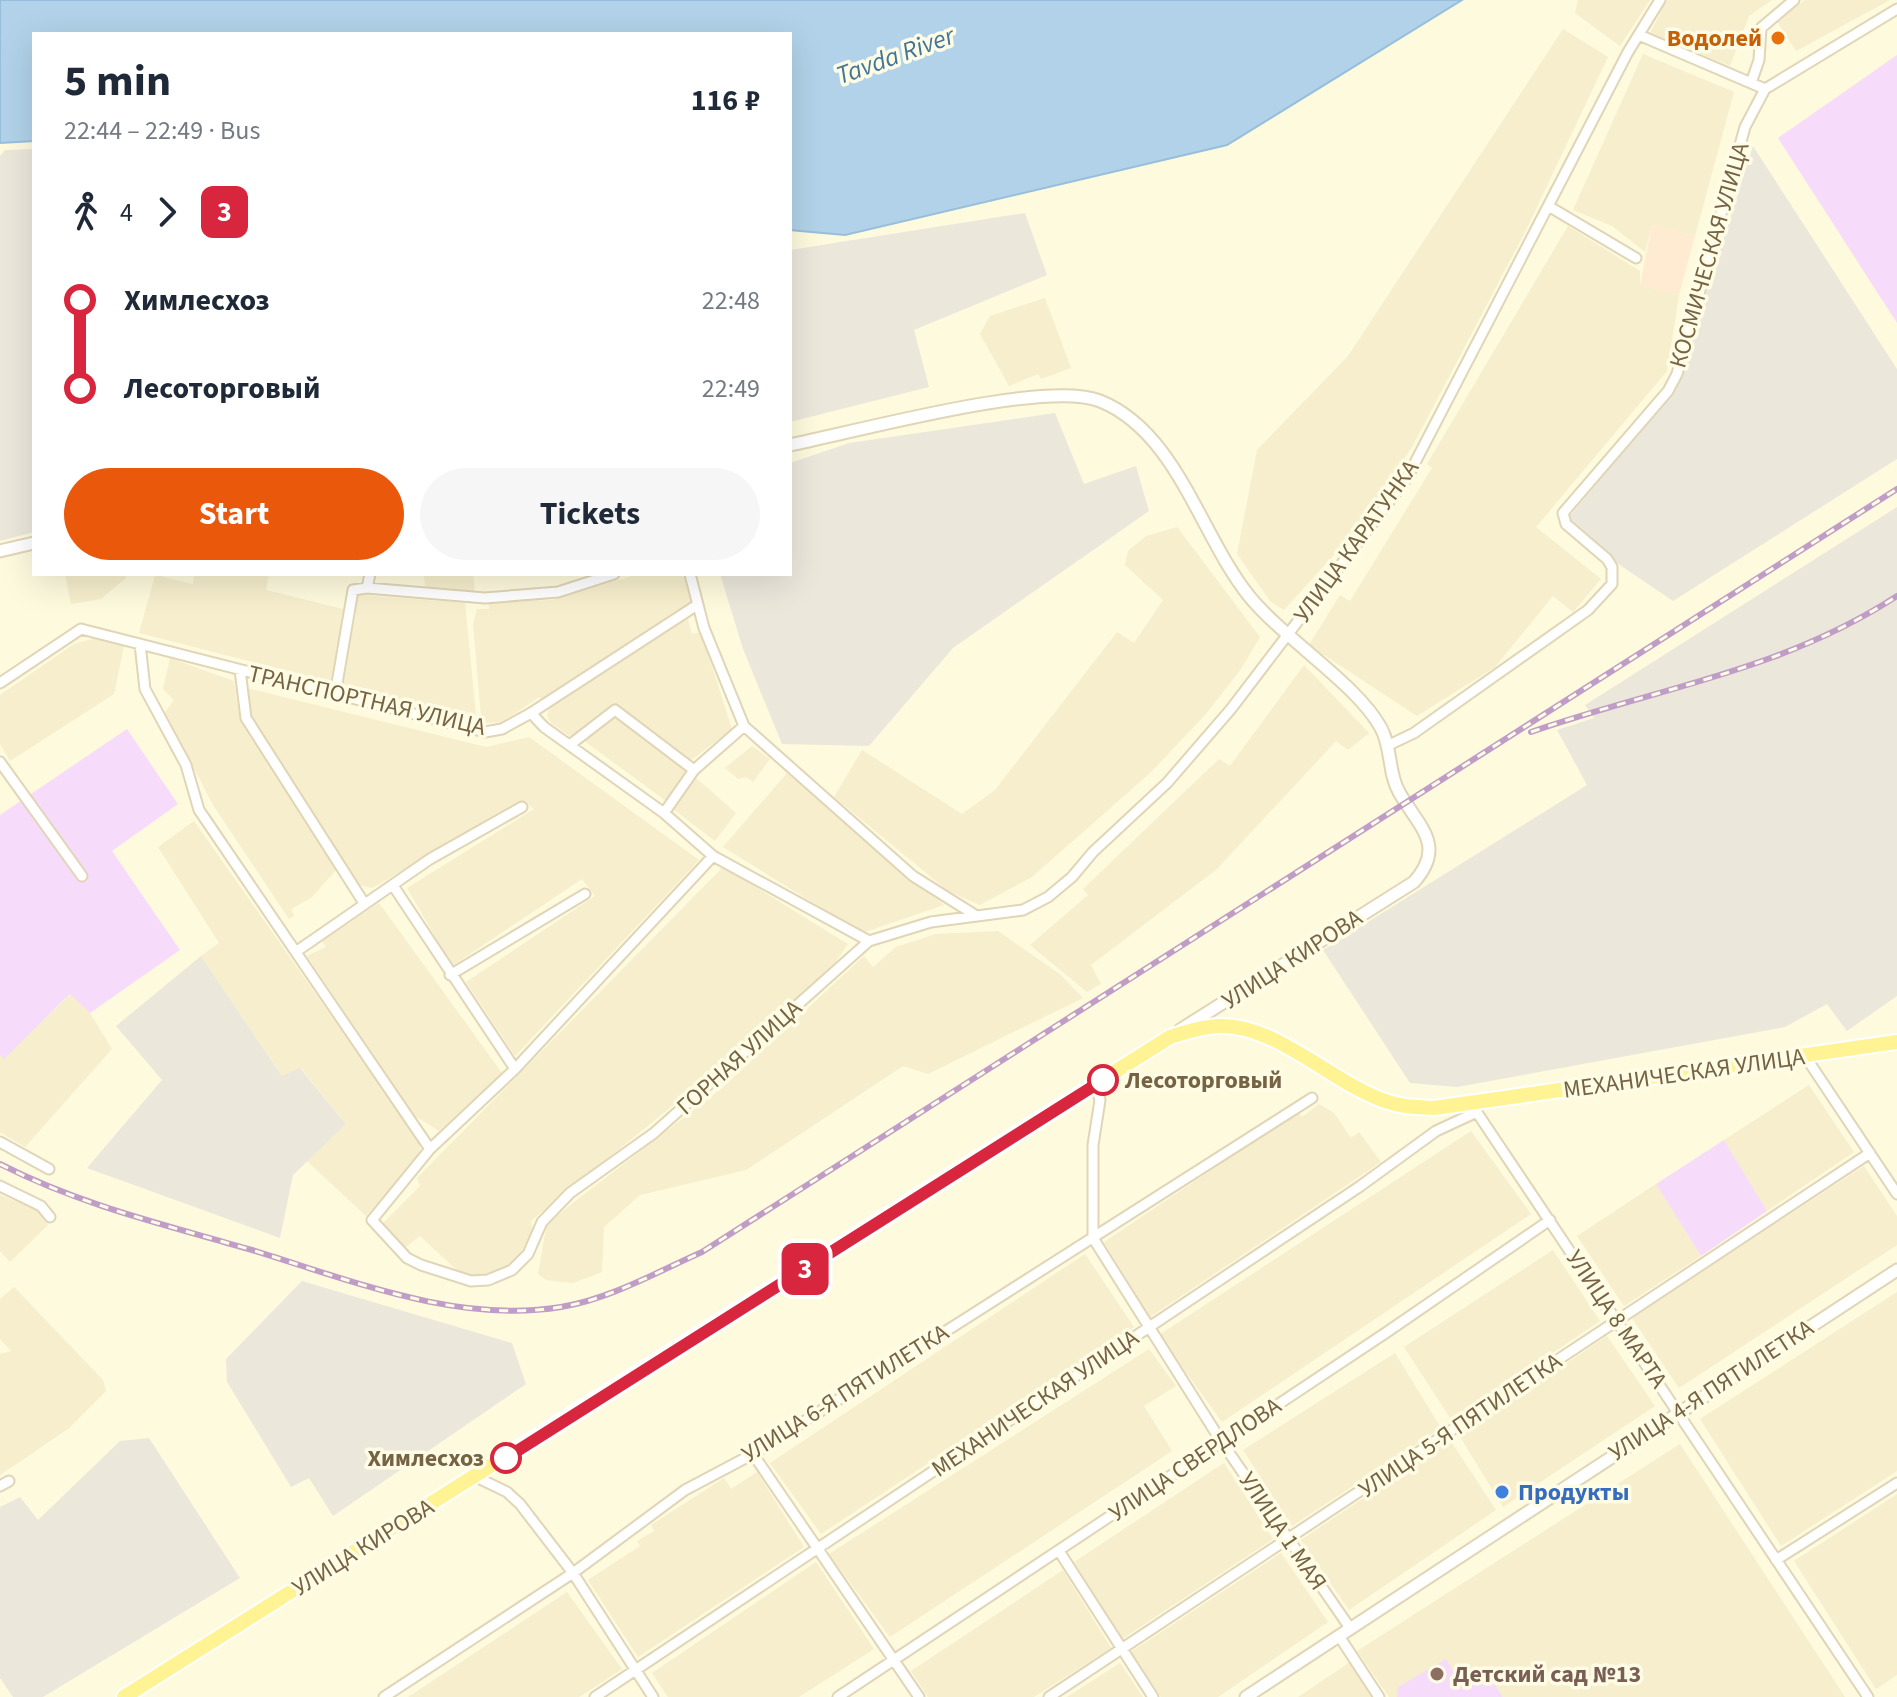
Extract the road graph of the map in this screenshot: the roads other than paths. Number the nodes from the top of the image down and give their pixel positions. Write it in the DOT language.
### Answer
graph roads {
  1 [pos="1660,0"];
  2 [pos="1794,0"];
  3 [pos="1897,9"];
  4 [pos="1639,35"];
  5 [pos="1751,83"];
  6 [pos="1765,89"];
  7 [pos="1550,207"];
  8 [pos="1636,258"];
  9 [pos="792,445"];
  10 [pos="32,543"];
  11 [pos="0,551"];
  12 [pos="370,576"];
  13 [pos="608,576"];
  14 [pos="690,576"];
  15 [pos="367,588"];
  16 [pos="697,605"];
  17 [pos="1286,636"];
  18 [pos="140,644"];
  19 [pos="240,670"];
  20 [pos="0,683"];
  21 [pos="335,695"];
  22 [pos="531,713"];
  23 [pos="744,726"];
  24 [pos="571,744"];
  25 [pos="1387,746"];
  26 [pos="0,762"];
  27 [pos="694,770"];
  28 [pos="522,807"];
  29 [pos="664,813"];
  30 [pos="713,856"];
  31 [pos="82,876"];
  32 [pos="394,887"];
  33 [pos="585,894"];
  34 [pos="364,903"];
  35 [pos="998,914"];
  36 [pos="975,915"];
  37 [pos="869,941"];
  38 [pos="297,951"];
  39 [pos="450,975"];
  40 [pos="1170,1037"];
  41 [pos="1897,1042"];
  42 [pos="1805,1056"];
  43 [pos="515,1069"];
  44 [pos="1095,1085"];
  45 [pos="1312,1098"];
  46 [pos="1474,1107"];
  47 [pos="0,1142"];
  48 [pos="430,1149"];
  49 [pos="1870,1153"];
  50 [pos="49,1169"];
  51 [pos="0,1186"];
  52 [pos="1897,1194"];
  53 [pos="50,1217"];
  54 [pos="1550,1220"];
  55 [pos="1093,1238"];
  56 [pos="1897,1270"];
  57 [pos="1618,1319"];
  58 [pos="1147,1328"];
  59 [pos="1679,1411"];
  60 [pos="1221,1441"];
  61 [pos="753,1454"];
  62 [pos="476,1477"];
  63 [pos="1897,1483"];
  64 [pos="1287,1539"];
  65 [pos="816,1548"];
  66 [pos="1059,1551"];
  67 [pos="1776,1560"];
  68 [pos="573,1573"];
  69 [pos="1350,1628"];
  70 [pos="1339,1636"];
  71 [pos="1121,1650"];
  72 [pos="895,1660"];
  73 [pos="636,1671"];
  74 [pos="124,1697"];
  75 [pos="384,1697"];
  76 [pos="595,1697"];
  77 [pos="653,1697"];
  78 [pos="838,1697"];
  79 [pos="919,1697"];
  80 [pos="1049,1697"];
  81 [pos="1153,1697"];
  82 [pos="1246,1697"];
  83 [pos="1379,1697"];
  84 [pos="1868,1697"];
  1 -- 4 [label="street, УЛИЦА КАРАТУНКА"];
  2 -- 5 [label="street"];
  3 -- 6 [label="street"];
  4 -- 5 [label="street"];
  4 -- 7 [label="street, УЛИЦА КАРАТУНКА"];
  5 -- 6 [label="street"];
  6 -- 25 [label="street, КОСМИЧЕСКАЯ УЛИЦА"];
  7 -- 8 [label="street"];
  7 -- 17 [label="street, УЛИЦА КАРАТУНКА"];
  9 -- 17 [label="street"];
  10 -- 11 [label="street"];
  12 -- 15 [label="street"];
  13 -- 15 [label="street"];
  14 -- 16 [label="street"];
  15 -- 21 [label="street"];
  16 -- 22 [label="street, ТРАНСПОРТНАЯ УЛИЦА"];
  16 -- 23 [label="street"];
  17 -- 25 [label="street"];
  17 -- 35 [label="street, УЛИЦА КАРАТУНКА"];
  18 -- 19 [label="street, ТРАНСПОРТНАЯ УЛИЦА"];
  18 -- 20 [label="street, ТРАНСПОРТНАЯ УЛИЦА"];
  18 -- 38 [label="street"];
  19 -- 21 [label="street, ТРАНСПОРТНАЯ УЛИЦА"];
  19 -- 34 [label="street"];
  21 -- 22 [label="street, ТРАНСПОРТНАЯ УЛИЦА"];
  22 -- 24 [label="street"];
  23 -- 27 [label="street"];
  23 -- 36 [label="street"];
  24 -- 27 [label="street"];
  24 -- 29 [label="street"];
  25 -- 40 [label="street, УЛИЦА КИРОВА"];
  26 -- 31 [label="street"];
  27 -- 29 [label="street"];
  28 -- 32 [label="street"];
  29 -- 30 [label="street"];
  30 -- 37 [label="street"];
  30 -- 43 [label="street"];
  32 -- 34 [label="street"];
  32 -- 39 [label="street"];
  33 -- 39 [label="street"];
  34 -- 38 [label="street"];
  35 -- 36 [label="street, ГОРНАЯ УЛИЦА"];
  36 -- 37 [label="street, ГОРНАЯ УЛИЦА"];
  37 -- 48 [label="street, ГОРНАЯ УЛИЦА"];
  38 -- 48 [label="street"];
  39 -- 43 [label="street"];
  40 -- 44 [label="main road, УЛИЦА КИРОВА"];
  40 -- 46 [label="main road, УЛИЦА КИРОВА"];
  41 -- 42 [label="main road, МЕХАНИЧЕСКАЯ УЛИЦА"];
  42 -- 46 [label="main road, МЕХАНИЧЕСКАЯ УЛИЦА"];
  42 -- 49 [label="street"];
  43 -- 48 [label="street"];
  44 -- 55 [label="street"];
  44 -- 62 [label="main road, УЛИЦА КИРОВА"];
  45 -- 55 [label="street, УЛИЦА 6-Я ПЯТИЛЕТКА"];
  46 -- 54 [label="street, УЛИЦА 8 МАРТА"];
  46 -- 58 [label="street, МЕХАНИЧЕСКАЯ УЛИЦА"];
  47 -- 50 [label="street"];
  49 -- 52 [label="street"];
  49 -- 57 [label="street, УЛИЦА 5-Я ПЯТИЛЕТКА"];
  51 -- 53 [label="street"];
  54 -- 57 [label="street, УЛИЦА 8 МАРТА"];
  54 -- 60 [label="street, УЛИЦА СВЕРДЛОВА"];
  55 -- 58 [label="street, УЛИЦА 1 МАЯ"];
  55 -- 61 [label="street, УЛИЦА 6-Я ПЯТИЛЕТКА"];
  56 -- 59 [label="street, УЛИЦА 4-Я ПЯТИЛЕТКА"];
  57 -- 59 [label="street, УЛИЦА 8 МАРТА"];
  57 -- 64 [label="street, УЛИЦА 5-Я ПЯТИЛЕТКА"];
  58 -- 60 [label="street, УЛИЦА 1 МАЯ"];
  58 -- 65 [label="street, МЕХАНИЧЕСКАЯ УЛИЦА"];
  59 -- 67 [label="street, УЛИЦА 8 МАРТА"];
  59 -- 69 [label="street, УЛИЦА 4-Я ПЯТИЛЕТКА"];
  60 -- 64 [label="street, УЛИЦА 1 МАЯ"];
  60 -- 66 [label="street, УЛИЦА СВЕРДЛОВА"];
  61 -- 65 [label="street"];
  61 -- 68 [label="street, УЛИЦА 6-Я ПЯТИЛЕТКА"];
  62 -- 68 [label="street"];
  62 -- 74 [label="main road, УЛИЦА КИРОВА"];
  63 -- 67 [label="street"];
  64 -- 69 [label="street, УЛИЦА 1 МАЯ"];
  64 -- 71 [label="street, УЛИЦА 5-Я ПЯТИЛЕТКА"];
  65 -- 72 [label="street"];
  65 -- 73 [label="street, МЕХАНИЧЕСКАЯ УЛИЦА"];
  66 -- 71 [label="street"];
  66 -- 72 [label="street, УЛИЦА СВЕРДЛОВА"];
  67 -- 84 [label="street, УЛИЦА 8 МАРТА"];
  68 -- 73 [label="street"];
  68 -- 75 [label="street, УЛИЦА 6-Я ПЯТИЛЕТКА"];
  69 -- 70 [label="street, УЛИЦА 4-Я ПЯТИЛЕТКА"];
  70 -- 82 [label="street, УЛИЦА 4-Я ПЯТИЛЕТКА"];
  70 -- 83 [label="street"];
  71 -- 80 [label="street, УЛИЦА 5-Я ПЯТИЛЕТКА"];
  71 -- 81 [label="street"];
  72 -- 78 [label="street, УЛИЦА СВЕРДЛОВА"];
  72 -- 79 [label="street"];
  73 -- 76 [label="street, МЕХАНИЧЕСКАЯ УЛИЦА"];
  73 -- 77 [label="street"];
}
